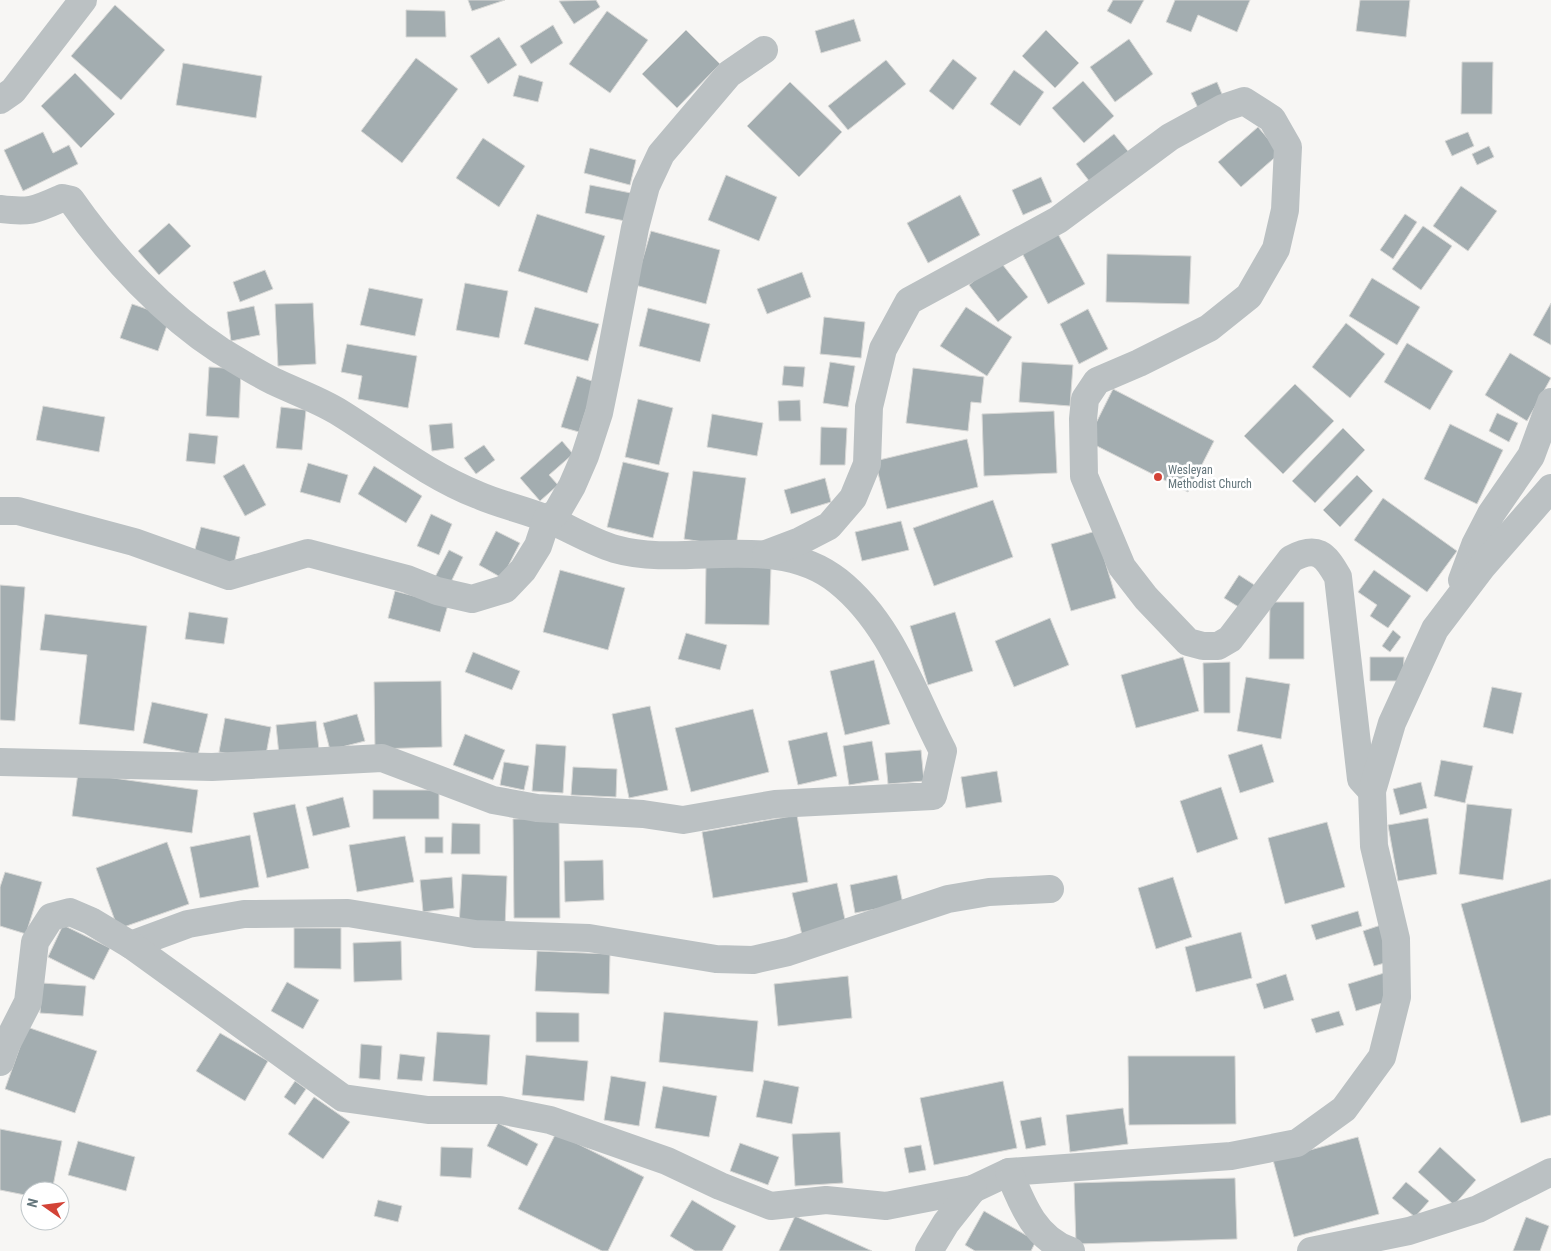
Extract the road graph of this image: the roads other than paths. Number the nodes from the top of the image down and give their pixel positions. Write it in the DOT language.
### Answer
graph roads {
  1 [pos="83,0"];
  2 [pos="764,50"];
  3 [pos="0,100"];
  4 [pos="0,208"];
  5 [pos="1551,402"];
  6 [pos="1551,488"];
  7 [pos="0,510"];
  8 [pos="547,519"];
  9 [pos="766,554"];
  10 [pos="1458,596"];
  11 [pos="0,762"];
  12 [pos="1372,791"];
  13 [pos="1050,889"];
  14 [pos="131,945"];
  15 [pos="0,1062"];
  16 [pos="1008,1172"];
  17 [pos="1551,1172"];
  18 [pos="973,1189"];
  19 [pos="929,1251"];
  20 [pos="1071,1251"];
  21 [pos="1311,1251"];
  1 -- 3 [label="street"];
  2 -- 8 [label="street"];
  4 -- 8 [label="street"];
  5 -- 10 [label="street"];
  6 -- 10 [label="street"];
  7 -- 8 [label="street"];
  8 -- 9 [label="street"];
  9 -- 11 [label="street"];
  9 -- 12 [label="street"];
  10 -- 12 [label="street"];
  12 -- 16 [label="street"];
  13 -- 14 [label="street"];
  14 -- 15 [label="street"];
  14 -- 18 [label="street"];
  16 -- 18 [label="street"];
  16 -- 20 [label="street"];
  17 -- 21 [label="street"];
  18 -- 19 [label="street"];
}
